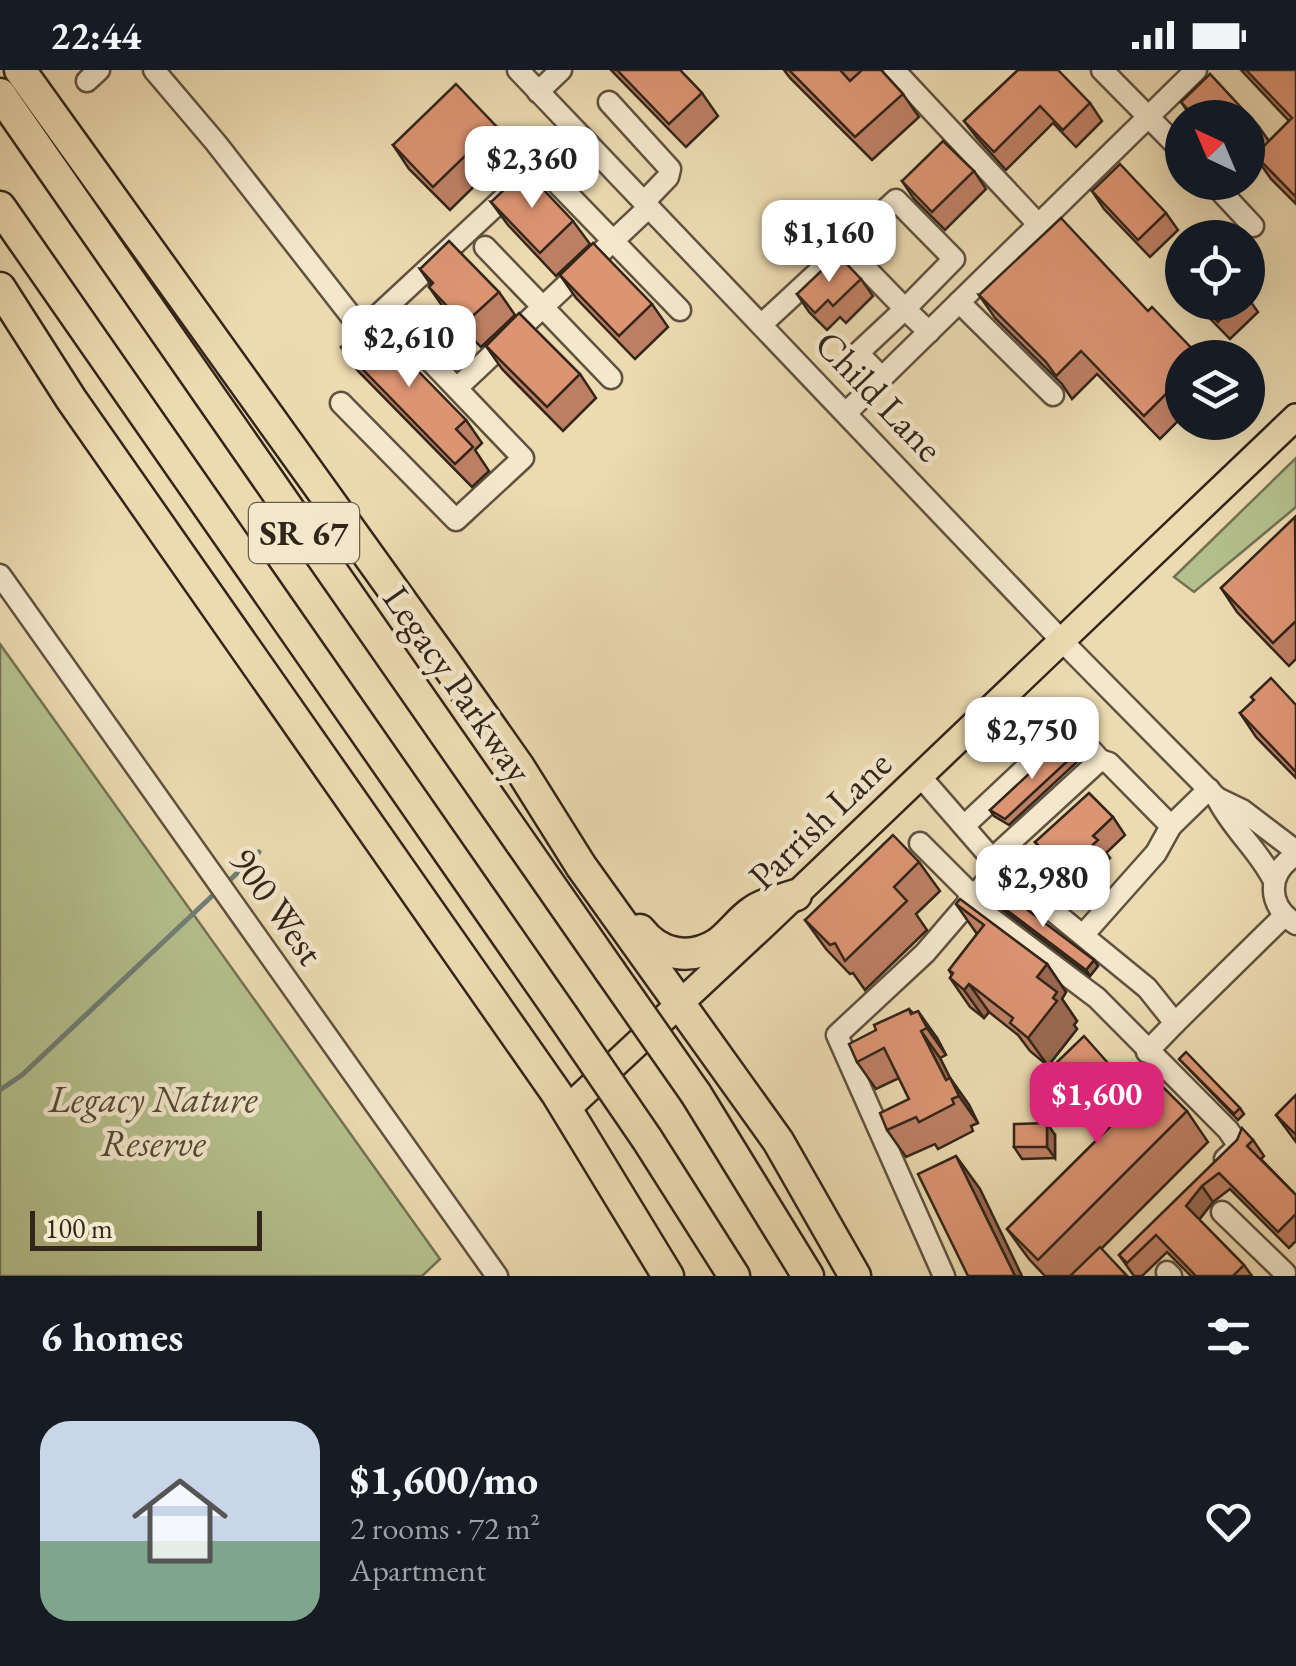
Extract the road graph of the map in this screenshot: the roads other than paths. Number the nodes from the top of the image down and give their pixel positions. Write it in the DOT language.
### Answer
graph roads {
  1 [pos="20,70"];
  2 [pos="154,70"];
  3 [pos="518,70"];
  4 [pos="560,70"];
  5 [pos="894,70"];
  6 [pos="1102,70"];
  7 [pos="1196,70"];
  8 [pos="538,92"];
  9 [pos="0,94"];
  10 [pos="609,102"];
  11 [pos="1149,116"];
  12 [pos="576,131"];
  13 [pos="1165,133"];
  14 [pos="557,183"];
  15 [pos="1229,200"];
  16 [pos="646,204"];
  17 [pos="0,207"];
  18 [pos="1247,220"];
  19 [pos="1038,224"];
  20 [pos="613,241"];
  21 [pos="846,246"];
  22 [pos="485,247"];
  23 [pos="0,288"];
  24 [pos="959,302"];
  25 [pos="543,307"];
  26 [pos="905,309"];
  27 [pos="680,310"];
  28 [pos="762,324"];
  29 [pos="399,328"];
  30 [pos="929,332"];
  31 [pos="611,378"];
  32 [pos="882,378"];
  33 [pos="457,388"];
  34 [pos="1052,395"];
  35 [pos="341,403"];
  36 [pos="847,412"];
  37 [pos="1296,417"];
  38 [pos="0,576"];
  39 [pos="1063,642"];
  40 [pos="1100,760"];
  41 [pos="519,767"];
  42 [pos="920,776"];
  43 [pos="1213,794"];
  44 [pos="964,826"];
  45 [pos="1171,826"];
  46 [pos="920,842"];
  47 [pos="1296,853"];
  48 [pos="996,863"];
  49 [pos="1274,881"];
  50 [pos="796,895"];
  51 [pos="970,899"];
  52 [pos="1290,920"];
  53 [pos="1084,934"];
  54 [pos="748,940"];
  55 [pos="644,954"];
  56 [pos="681,1004"];
  57 [pos="1175,1023"];
  58 [pos="1147,1052"];
  59 [pos="567,1109"];
  60 [pos="1212,1173"];
  61 [pos="1222,1212"];
  62 [pos="1287,1270"];
  63 [pos="497,1276"];
  64 [pos="668,1276"];
  65 [pos="734,1276"];
  66 [pos="808,1276"];
  67 [pos="855,1276"];
  68 [pos="944,1276"];
  1 -- 41 [label="highway"];
  2 -- 12 [label="street"];
  3 -- 8 [label="street, Child Lane"];
  4 -- 8 [label="street"];
  5 -- 19 [label="street"];
  6 -- 11 [label="street"];
  7 -- 11 [label="street"];
  8 -- 12 [label="street, Child Lane"];
  9 -- 66 [label="highway, Legacy Parkway / SR 67, bridge"];
  10 -- 16 [label="street"];
  11 -- 13 [label="street"];
  11 -- 19 [label="street"];
  12 -- 16 [label="street, Child Lane"];
  14 -- 20 [label="street"];
  15 -- 18 [label="street"];
  16 -- 20 [label="street"];
  16 -- 28 [label="street, Child Lane"];
  17 -- 65 [label="highway, SR 67, bridge"];
  19 -- 24 [label="street"];
  20 -- 25 [label="street"];
  20 -- 27 [label="street"];
  21 -- 26 [label="street"];
  21 -- 26 [label="street"];
  21 -- 28 [label="street"];
  22 -- 25 [label="street"];
  23 -- 59 [label="highway"];
  24 -- 30 [label="street"];
  24 -- 34 [label="street"];
  25 -- 31 [label="street"];
  25 -- 33 [label="street"];
  26 -- 30 [label="street"];
  26 -- 32 [label="street"];
  28 -- 36 [label="street, Child Lane"];
  29 -- 33 [label="street"];
  30 -- 32 [label="street"];
  32 -- 36 [label="street"];
  33 -- 35 [label="street"];
  36 -- 39 [label="street, Child Lane"];
  37 -- 39 [label="main road, Parrish Lane"];
  38 -- 63 [label="street, 900 West"];
  39 -- 42 [label="main road, Parrish Lane"];
  39 -- 43 [label="street, Child Lane"];
  40 -- 44 [label="street"];
  40 -- 45 [label="street"];
  40 -- 48 [label="street"];
  41 -- 50 [label="highway"];
  41 -- 55 [label="highway"];
  42 -- 44 [label="street"];
  42 -- 50 [label="main road, Parrish Lane"];
  43 -- 45 [label="street"];
  43 -- 47 [label="street"];
  43 -- 49 [label="street"];
  44 -- 48 [label="street"];
  45 -- 53 [label="street"];
  46 -- 51 [label="street"];
  47 -- 49 [label="street"];
  48 -- 51 [label="street"];
  48 -- 53 [label="street"];
  49 -- 52 [label="street"];
  50 -- 54 [label="main road, Parrish Lane"];
  51 -- 58 [label="street"];
  51 -- 68 [label="street"];
  52 -- 57 [label="street"];
  53 -- 57 [label="street"];
  54 -- 55 [label="highway"];
  54 -- 56 [label="main road, Parrish Lane"];
  55 -- 56 [label="highway"];
  56 -- 59 [label="main road, Parrish Lane"];
  56 -- 67 [label="highway"];
  57 -- 58 [label="street"];
  58 -- 60 [label="street"];
  59 -- 64 [label="highway"];
  61 -- 62 [label="street"];
}
